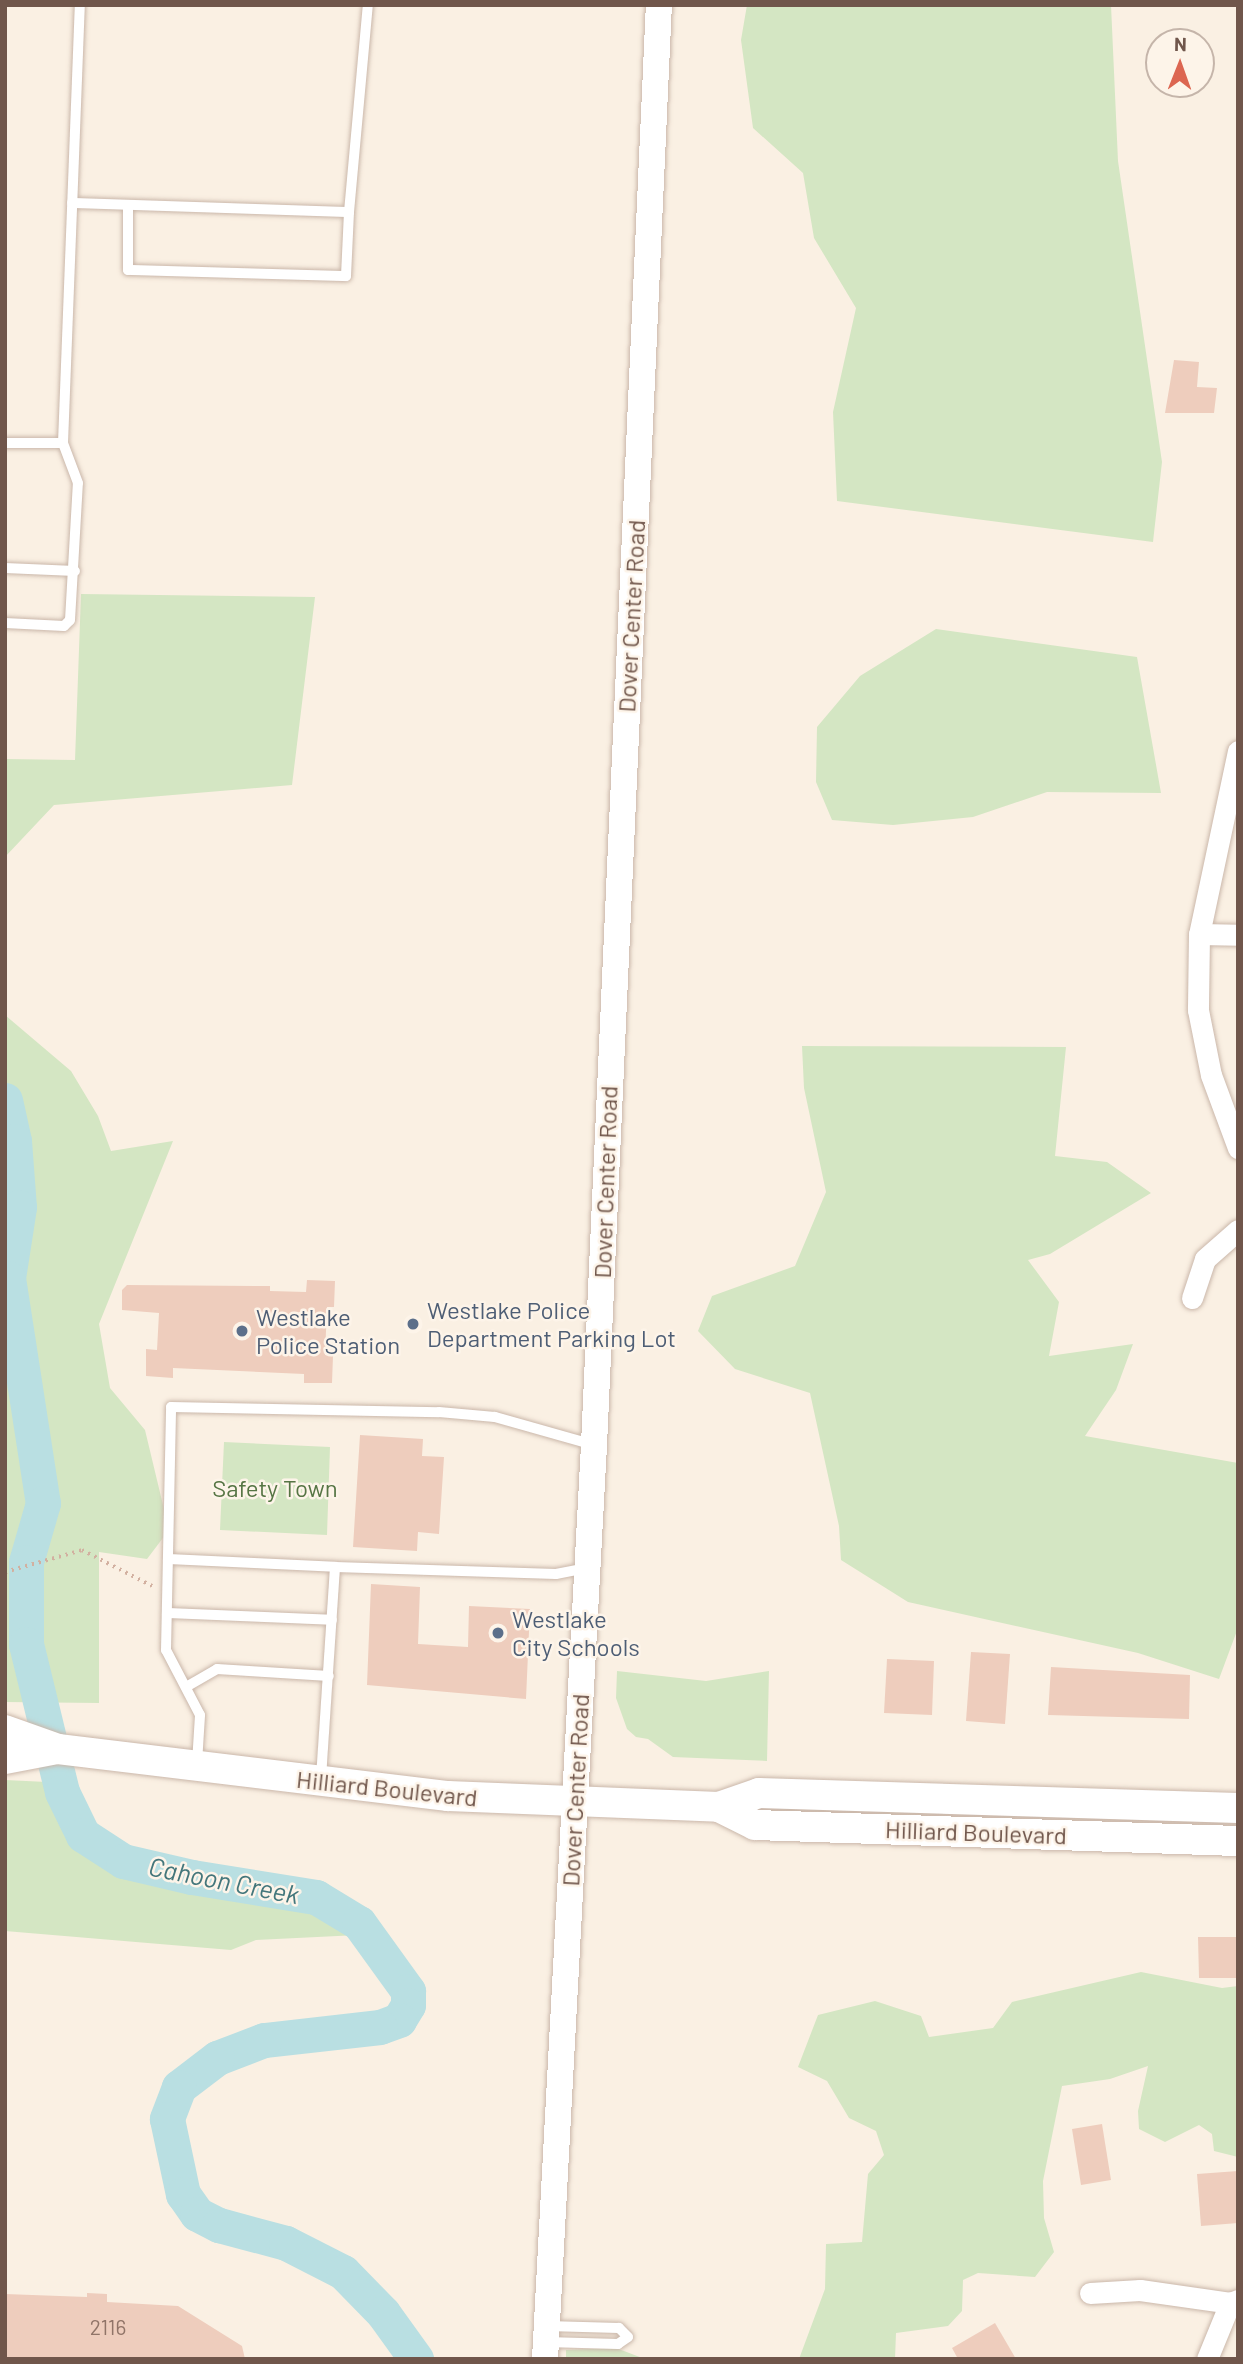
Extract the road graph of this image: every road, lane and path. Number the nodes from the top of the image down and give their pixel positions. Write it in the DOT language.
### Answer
graph roads {
  1 [pos="80,5"];
  2 [pos="368,5"];
  3 [pos="659,5"];
  4 [pos="72,203"];
  5 [pos="128,205"];
  6 [pos="349,212"];
  7 [pos="5,443"];
  8 [pos="63,443"];
  9 [pos="5,568"];
  10 [pos="75,571"];
  11 [pos="5,624"];
  12 [pos="1238,751"];
  13 [pos="1199,934"];
  14 [pos="1238,935"];
  15 [pos="1238,1148"];
  16 [pos="1238,1230"];
  17 [pos="1192,1298"];
  18 [pos="594,1445"];
  19 [pos="168,1559"];
  20 [pos="335,1567"];
  21 [pos="587,1568"];
  22 [pos="5,1572"];
  23 [pos="167,1590"];
  24 [pos="167,1613"];
  25 [pos="332,1620"];
  26 [pos="329,1676"];
  27 [pos="186,1687"];
  28 [pos="8,1749"];
  29 [pos="197,1765"];
  30 [pos="321,1782"];
  31 [pos="574,1802"];
  32 [pos="719,1807"];
  33 [pos="1238,1808"];
  34 [pos="1238,1840"];
  35 [pos="1090,2293"];
  36 [pos="1234,2301"];
  37 [pos="546,2342"];
  38 [pos="1207,2359"];
  1 -- 4 [label="lane"];
  2 -- 6 [label="lane"];
  3 -- 18 [label="street, Dover Center Road"];
  4 -- 5 [label="lane"];
  4 -- 8 [label="lane"];
  5 -- 6 [label="lane"];
  5 -- 6 [label="lane"];
  7 -- 8 [label="lane"];
  8 -- 10 [label="lane"];
  9 -- 10 [label="lane"];
  10 -- 11 [label="lane"];
  12 -- 13 [label="street"];
  13 -- 14 [label="street"];
  13 -- 15 [label="street"];
  16 -- 17 [label="street"];
  18 -- 19 [label="lane"];
  18 -- 21 [label="street, Dover Center Road"];
  19 -- 20 [label="lane"];
  19 -- 23 [label="lane"];
  20 -- 21 [label="lane"];
  20 -- 25 [label="lane"];
  21 -- 31 [label="street, Dover Center Road"];
  22 -- 23 [label="path"];
  23 -- 24 [label="lane"];
  24 -- 25 [label="lane"];
  24 -- 27 [label="lane"];
  25 -- 26 [label="lane"];
  26 -- 27 [label="lane"];
  26 -- 30 [label="lane"];
  27 -- 29 [label="lane"];
  28 -- 29 [label="main road, Hilliard Boulevard"];
  29 -- 30 [label="main road, Hilliard Boulevard"];
  30 -- 31 [label="main road, Hilliard Boulevard"];
  31 -- 32 [label="main road, Hilliard Boulevard"];
  31 -- 37 [label="street, Dover Center Road"];
  32 -- 33 [label="main road, Hilliard Boulevard"];
  32 -- 34 [label="main road, Hilliard Boulevard"];
  35 -- 36 [label="street"];
  36 -- 38 [label="street"];
  37 -- 37 [label="lane"];
}
